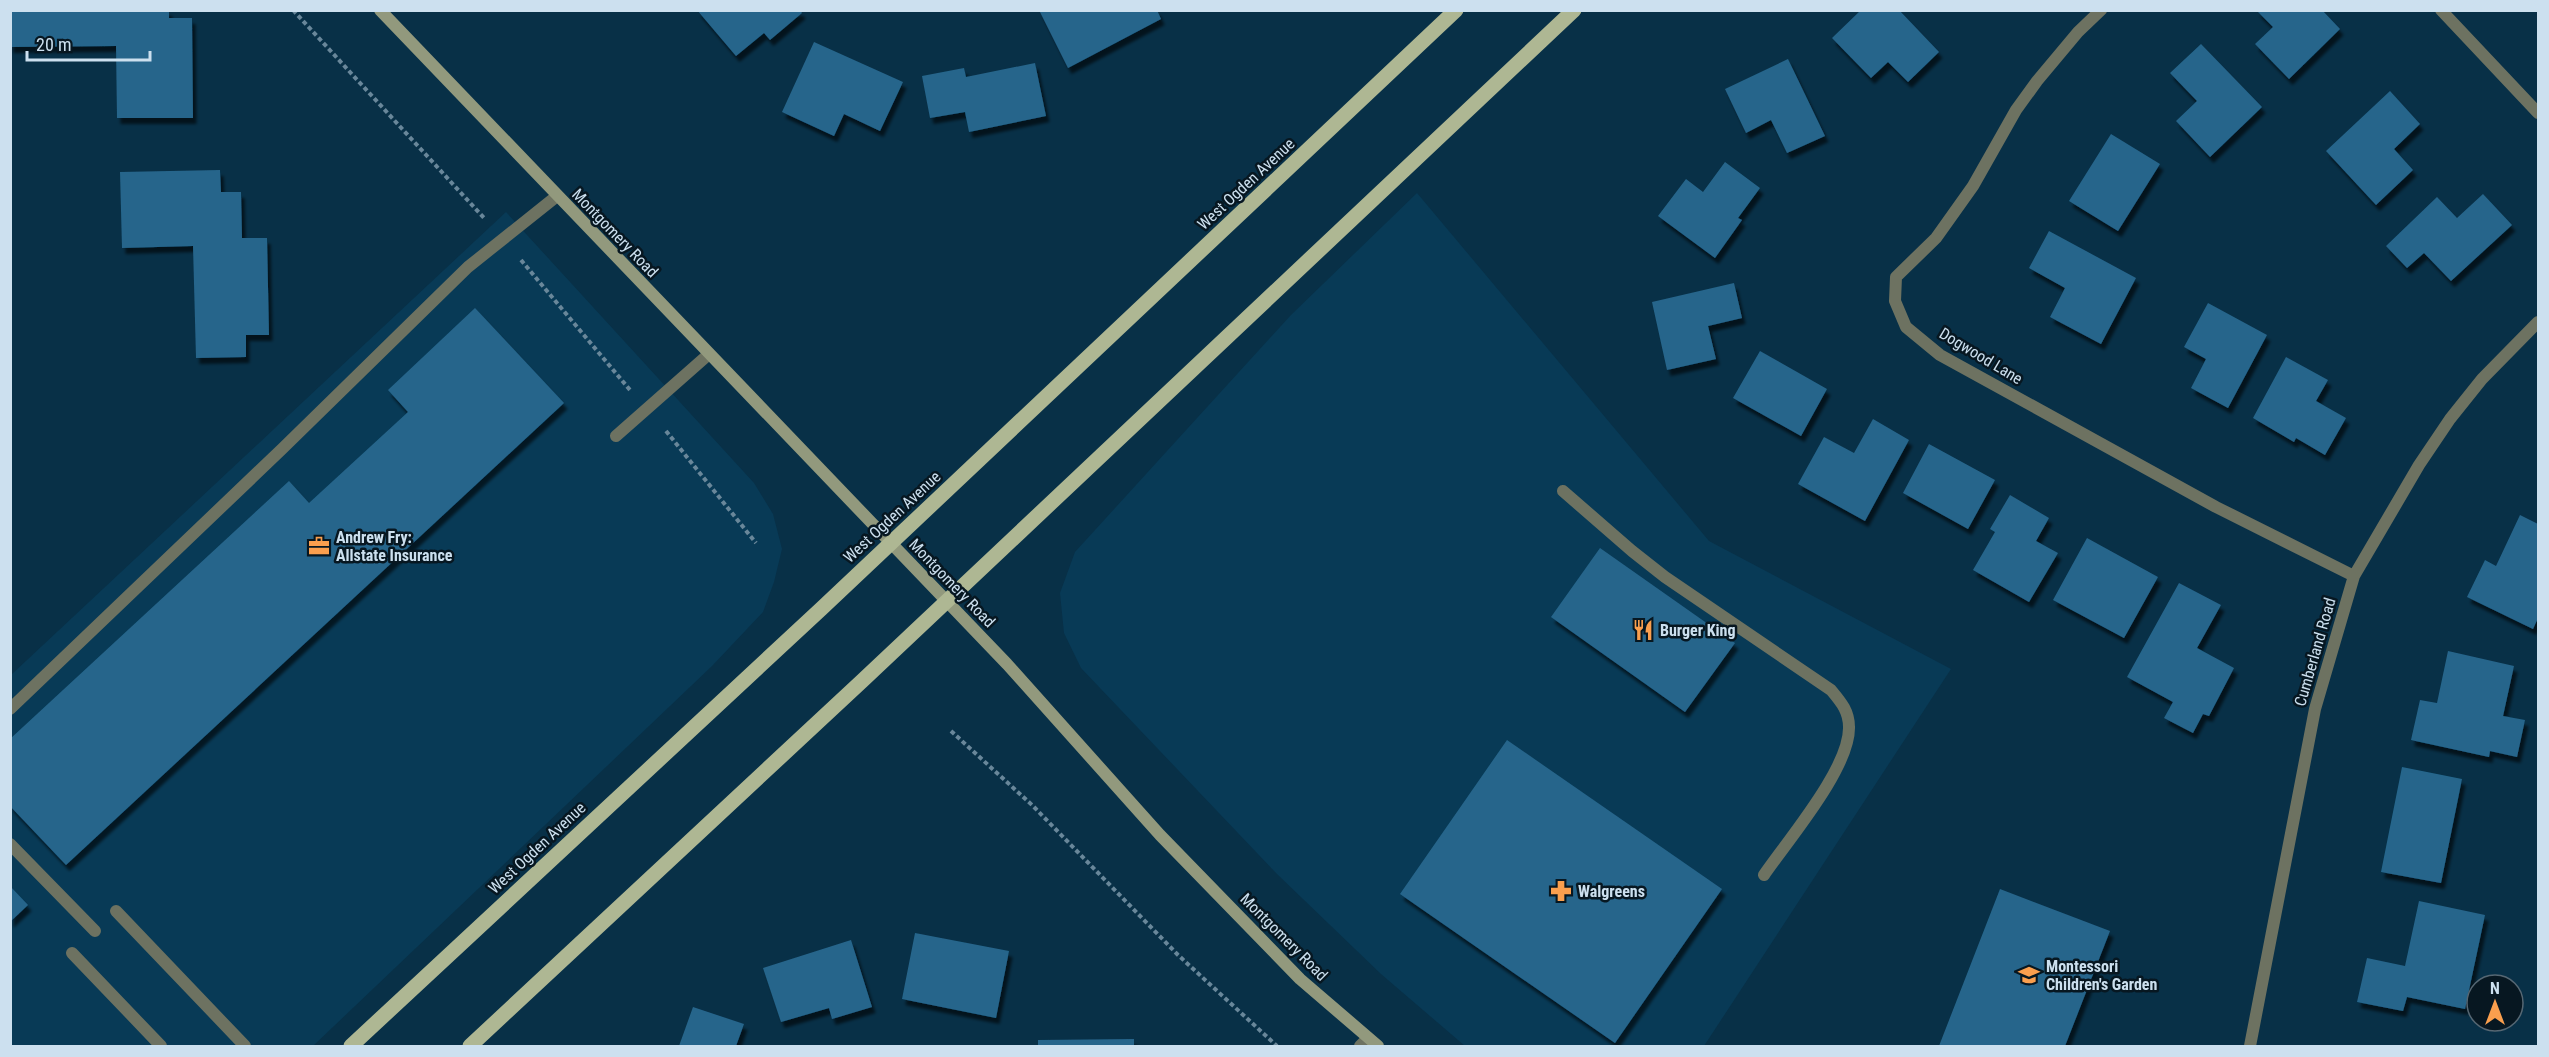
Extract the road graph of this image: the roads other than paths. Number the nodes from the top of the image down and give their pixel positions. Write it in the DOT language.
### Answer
graph roads {
  1 [pos="380,10"];
  2 [pos="1456,10"];
  3 [pos="1574,10"];
  4 [pos="2101,10"];
  5 [pos="2441,10"];
  6 [pos="2538,113"];
  7 [pos="557,196"];
  8 [pos="2538,322"];
  9 [pos="708,354"];
  10 [pos="616,436"];
  11 [pos="1563,491"];
  12 [pos="891,543"];
  13 [pos="2354,576"];
  14 [pos="947,601"];
  15 [pos="10,708"];
  16 [pos="10,844"];
  17 [pos="1764,875"];
  18 [pos="116,911"];
  19 [pos="95,931"];
  20 [pos="72,953"];
  21 [pos="1368,1044"];
  22 [pos="161,1047"];
  23 [pos="245,1047"];
  24 [pos="351,1047"];
  25 [pos="470,1047"];
  26 [pos="2250,1047"];
  1 -- 7 [label="street, Montgomery Road"];
  2 -- 12 [label="main road, West Ogden Avenue"];
  3 -- 14 [label="main road"];
  4 -- 13 [label="street, Dogwood Lane"];
  5 -- 6 [label="street"];
  7 -- 9 [label="street, Montgomery Road"];
  7 -- 15 [label="street"];
  8 -- 13 [label="street, Cumberland Road"];
  9 -- 10 [label="street"];
  9 -- 12 [label="street, Montgomery Road"];
  11 -- 17 [label="street"];
  12 -- 14 [label="street, Montgomery Road"];
  12 -- 24 [label="main road, West Ogden Avenue"];
  13 -- 26 [label="street, Cumberland Road"];
  14 -- 21 [label="street, Montgomery Road"];
  14 -- 25 [label="main road"];
  16 -- 19 [label="street"];
  18 -- 23 [label="street"];
  20 -- 22 [label="street"];
}
